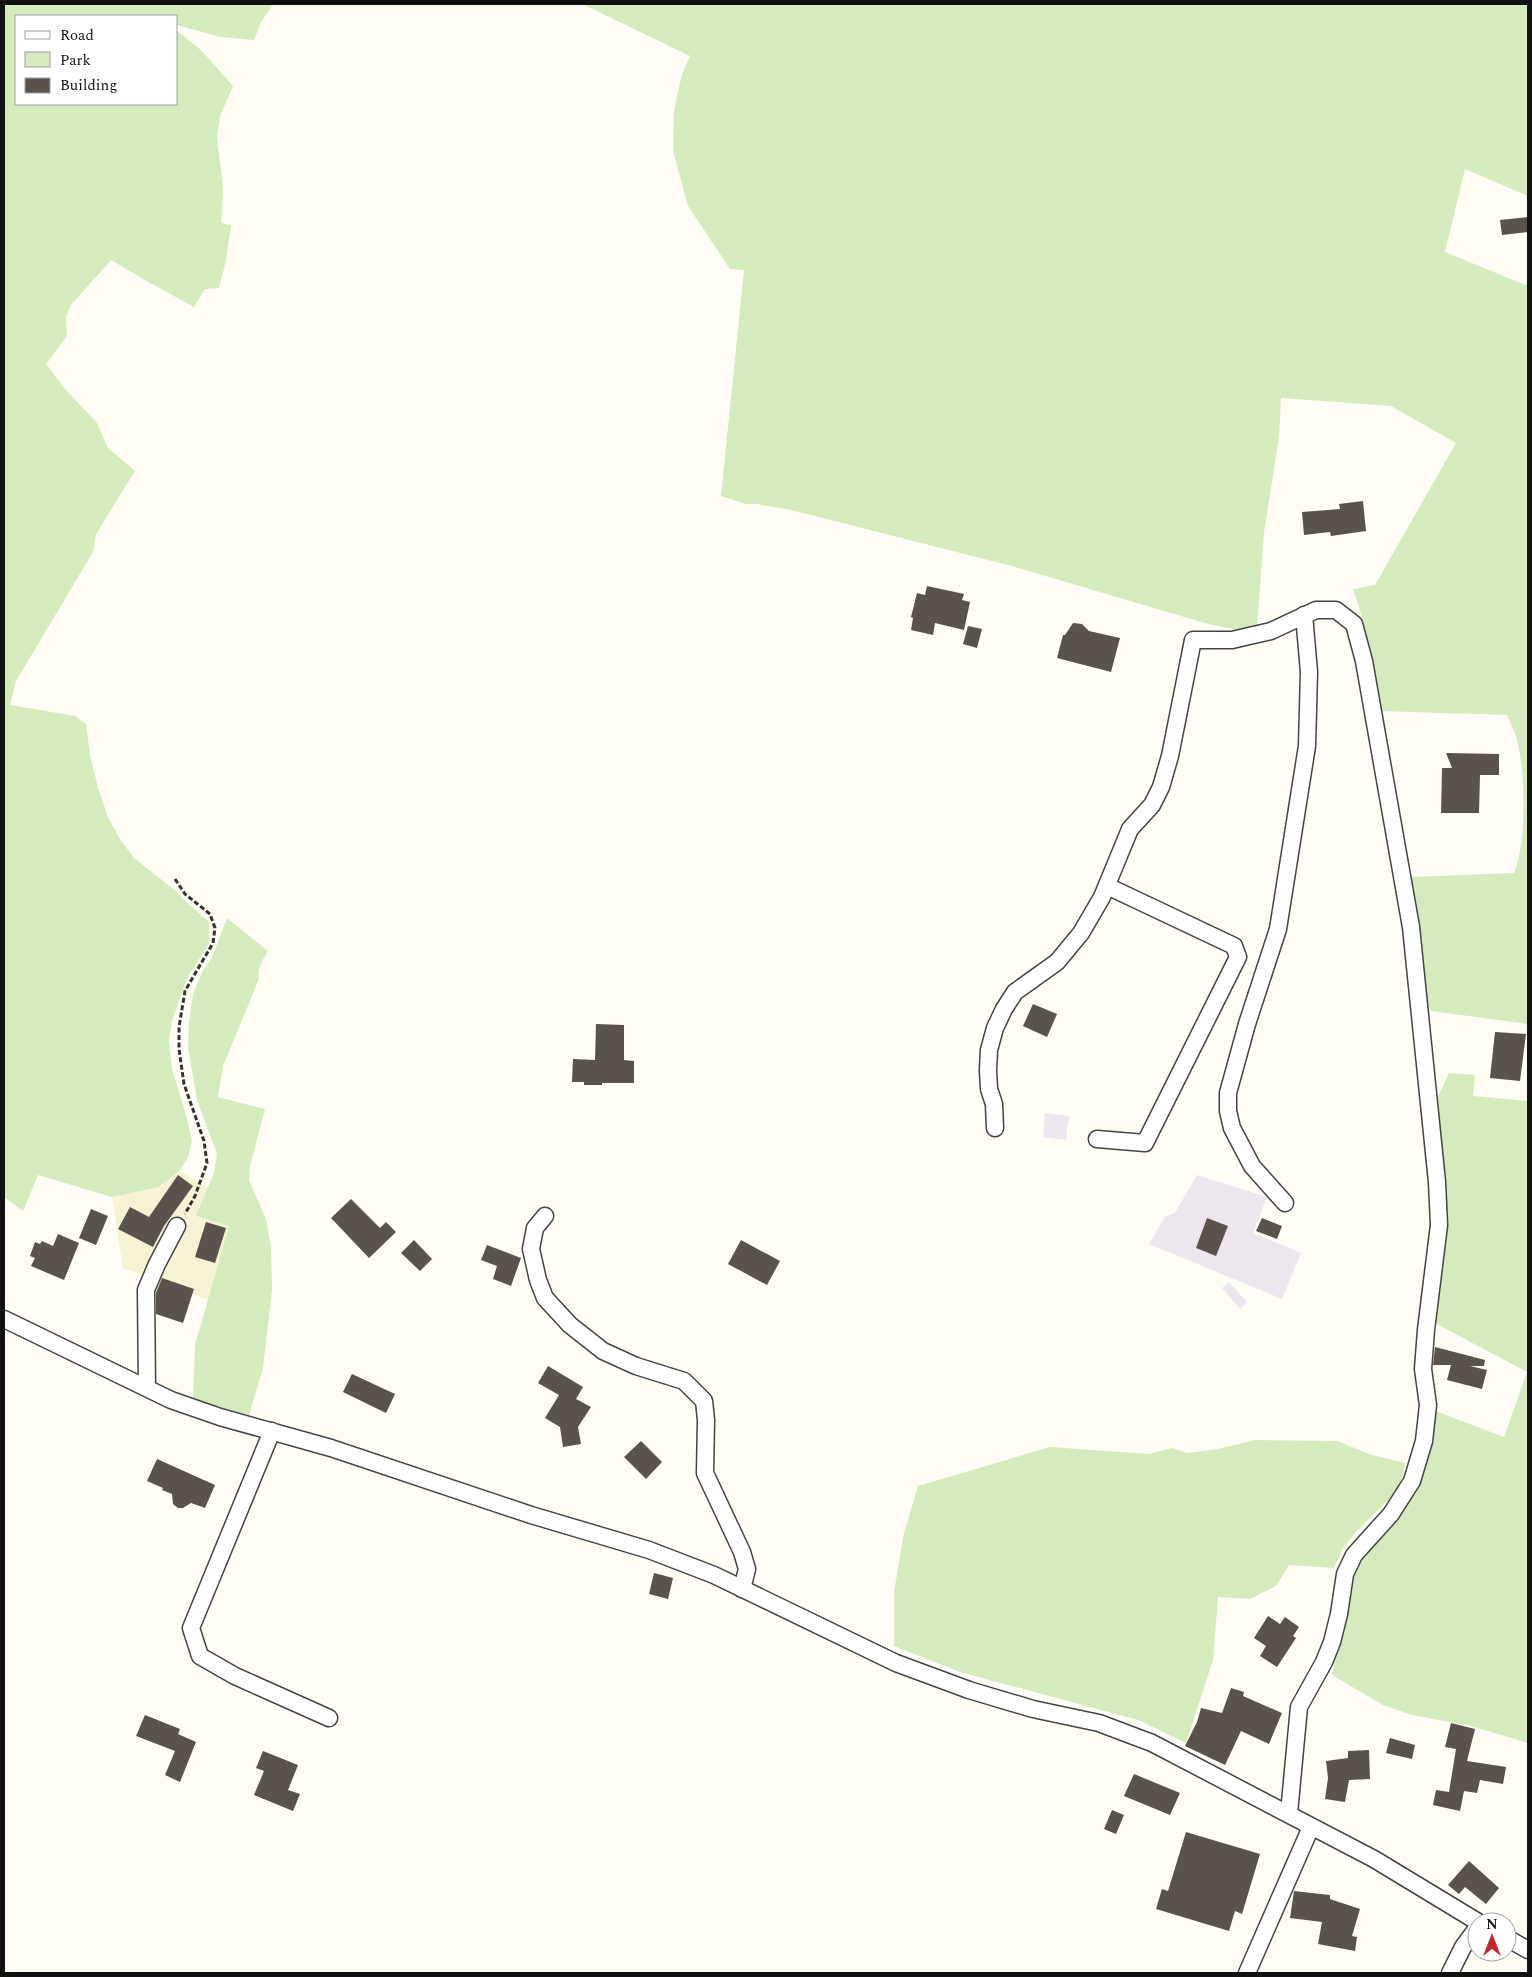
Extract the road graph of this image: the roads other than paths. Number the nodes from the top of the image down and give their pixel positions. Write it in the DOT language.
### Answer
graph roads {
  1 [pos="1304,615"];
  2 [pos="1107,886"];
  3 [pos="995,1128"];
  4 [pos="1097,1139"];
  5 [pos="1285,1203"];
  6 [pos="545,1216"];
  7 [pos="177,1226"];
  8 [pos="4,1319"];
  9 [pos="147,1388"];
  10 [pos="272,1432"];
  11 [pos="742,1589"];
  12 [pos="329,1718"];
  13 [pos="1289,1813"];
  14 [pos="1311,1827"];
  15 [pos="1467,1915"];
  16 [pos="1467,1943"];
  17 [pos="1517,1944"];
  18 [pos="1528,1950"];
  19 [pos="1248,1973"];
  20 [pos="1450,1973"];
  1 -- 2 [label="street"];
  1 -- 5 [label="street"];
  1 -- 13 [label="street"];
  2 -- 3 [label="street"];
  2 -- 4 [label="street"];
  6 -- 11 [label="street"];
  7 -- 9 [label="street"];
  8 -- 9 [label="street"];
  9 -- 10 [label="street"];
  10 -- 11 [label="street"];
  10 -- 12 [label="street"];
  11 -- 13 [label="street"];
  13 -- 14 [label="street"];
  14 -- 15 [label="street"];
  14 -- 19 [label="street"];
  16 -- 20 [label="street"];
  17 -- 18 [label="street"];
}
